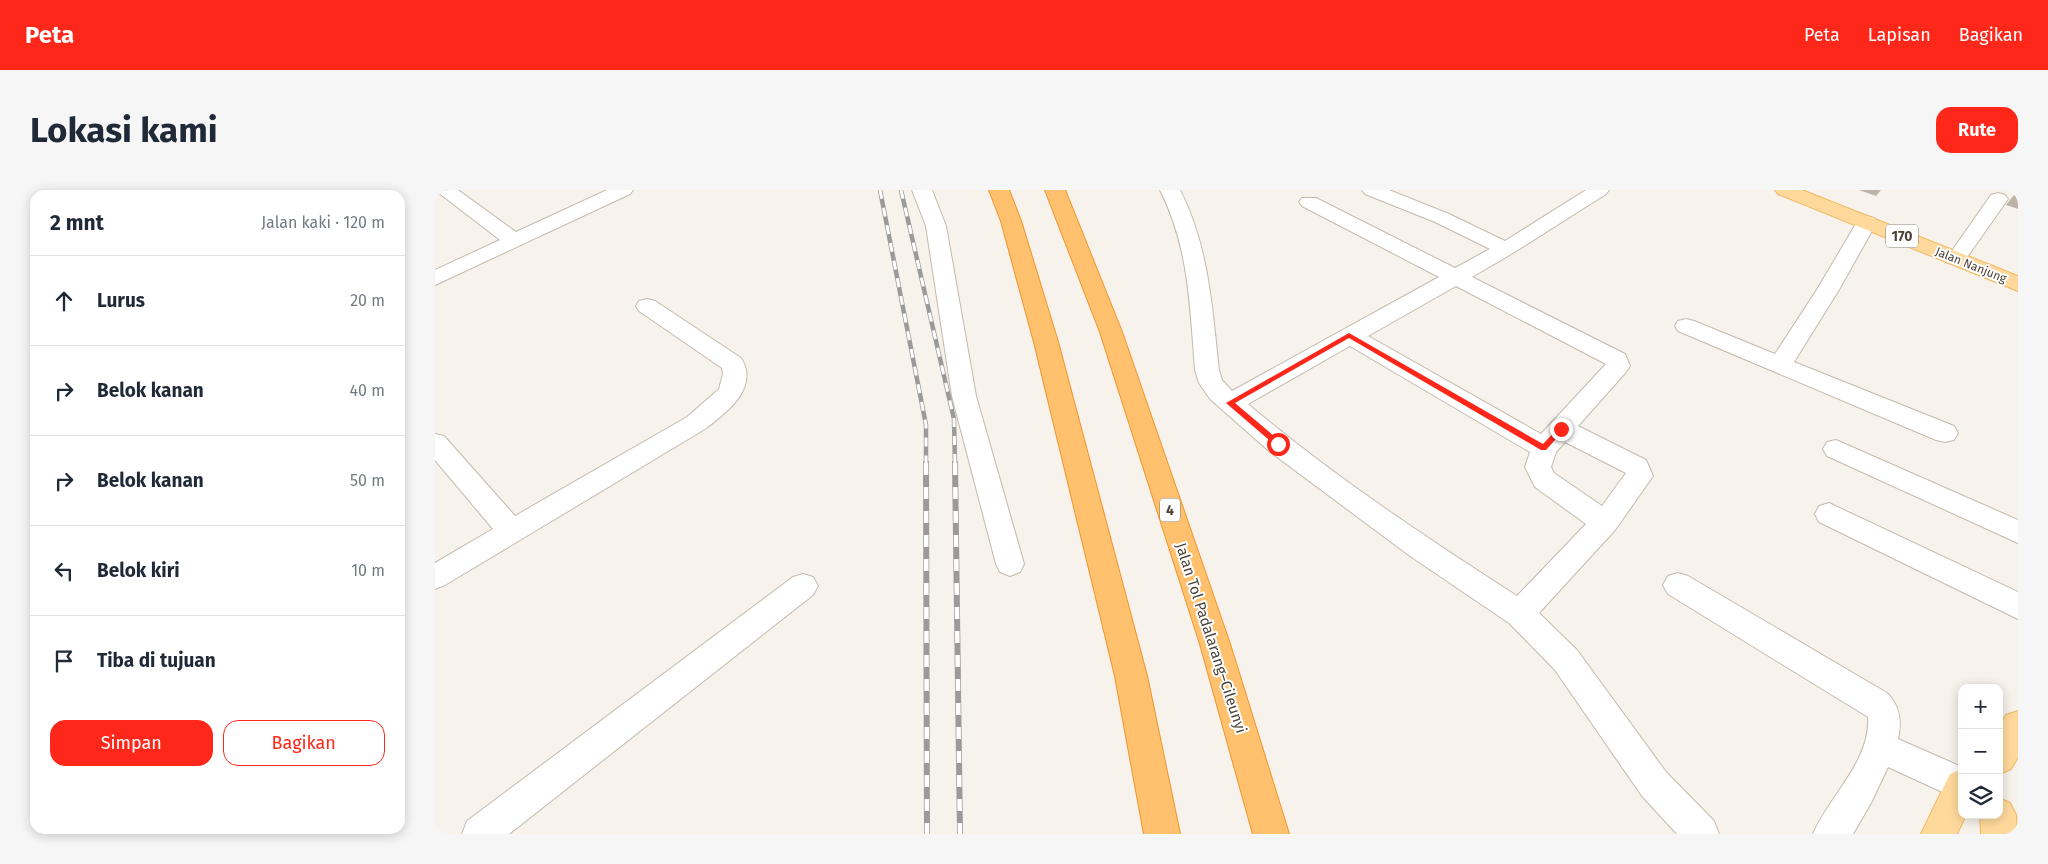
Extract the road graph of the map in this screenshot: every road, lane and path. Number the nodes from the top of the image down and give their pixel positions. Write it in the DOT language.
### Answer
graph roads {
  1 [pos="445,190"];
  2 [pos="623,190"];
  3 [pos="922,190"];
  4 [pos="999,190"];
  5 [pos="1055,190"];
  6 [pos="1170,190"];
  7 [pos="1372,190"];
  8 [pos="1599,190"];
  9 [pos="1785,190"];
  10 [pos="1998,199"];
  11 [pos="1309,202"];
  12 [pos="1867,222"];
  13 [pos="515,241"];
  14 [pos="1506,248"];
  15 [pos="1956,259"];
  16 [pos="435,278"];
  17 [pos="1455,278"];
  18 [pos="2018,284"];
  19 [pos="647,306"];
  20 [pos="1686,326"];
  21 [pos="1349,335"];
  22 [pos="1780,366"];
  23 [pos="1230,403"];
  24 [pos="1945,433"];
  25 [pos="1553,438"];
  26 [pos="435,443"];
  27 [pos="1836,448"];
  28 [pos="1829,514"];
  29 [pos="1605,522"];
  30 [pos="511,531"];
  31 [pos="2018,532"];
  32 [pos="1010,564"];
  33 [pos="435,576"];
  34 [pos="1678,585"];
  35 [pos="803,586"];
  36 [pos="2018,606"];
  37 [pos="1520,614"];
  38 [pos="2018,726"];
  39 [pos="1880,747"];
  40 [pos="2003,751"];
  41 [pos="1958,783"];
  42 [pos="1958,794"];
  43 [pos="1998,819"];
  44 [pos="1689,832"];
  45 [pos="480,834"];
  46 [pos="1162,834"];
  47 [pos="1271,834"];
  48 [pos="1831,834"];
  49 [pos="1939,834"];
  50 [pos="1999,834"];
  1 -- 13 [label="street"];
  2 -- 13 [label="street"];
  3 -- 32 [label="street"];
  4 -- 46 [label="highway"];
  5 -- 47 [label="highway, Jalan Tol Padalarang–Cileunyi / 4"];
  6 -- 23 [label="street"];
  7 -- 14 [label="street"];
  8 -- 14 [label="street"];
  9 -- 12 [label="main road, Jalan Nanjung / 170"];
  10 -- 15 [label="street"];
  11 -- 17 [label="street"];
  12 -- 15 [label="main road, Jalan Nanjung / 170"];
  12 -- 22 [label="street"];
  13 -- 16 [label="street"];
  14 -- 17 [label="street"];
  15 -- 18 [label="main road, Jalan Nanjung / 170"];
  17 -- 21 [label="street"];
  17 -- 25 [label="street"];
  19 -- 30 [label="street"];
  20 -- 22 [label="street"];
  21 -- 23 [label="street"];
  21 -- 25 [label="street"];
  22 -- 24 [label="street"];
  23 -- 37 [label="street"];
  25 -- 29 [label="street"];
  25 -- 29 [label="street"];
  26 -- 30 [label="street"];
  27 -- 31 [label="street"];
  28 -- 36 [label="street"];
  29 -- 37 [label="street"];
  30 -- 33 [label="street"];
  34 -- 39 [label="street"];
  35 -- 45 [label="street"];
  37 -- 44 [label="street"];
  38 -- 40 [label="main road"];
  39 -- 41 [label="street"];
  39 -- 48 [label="street"];
  42 -- 49 [label="main road"];
  43 -- 50 [label="main road"];
}
